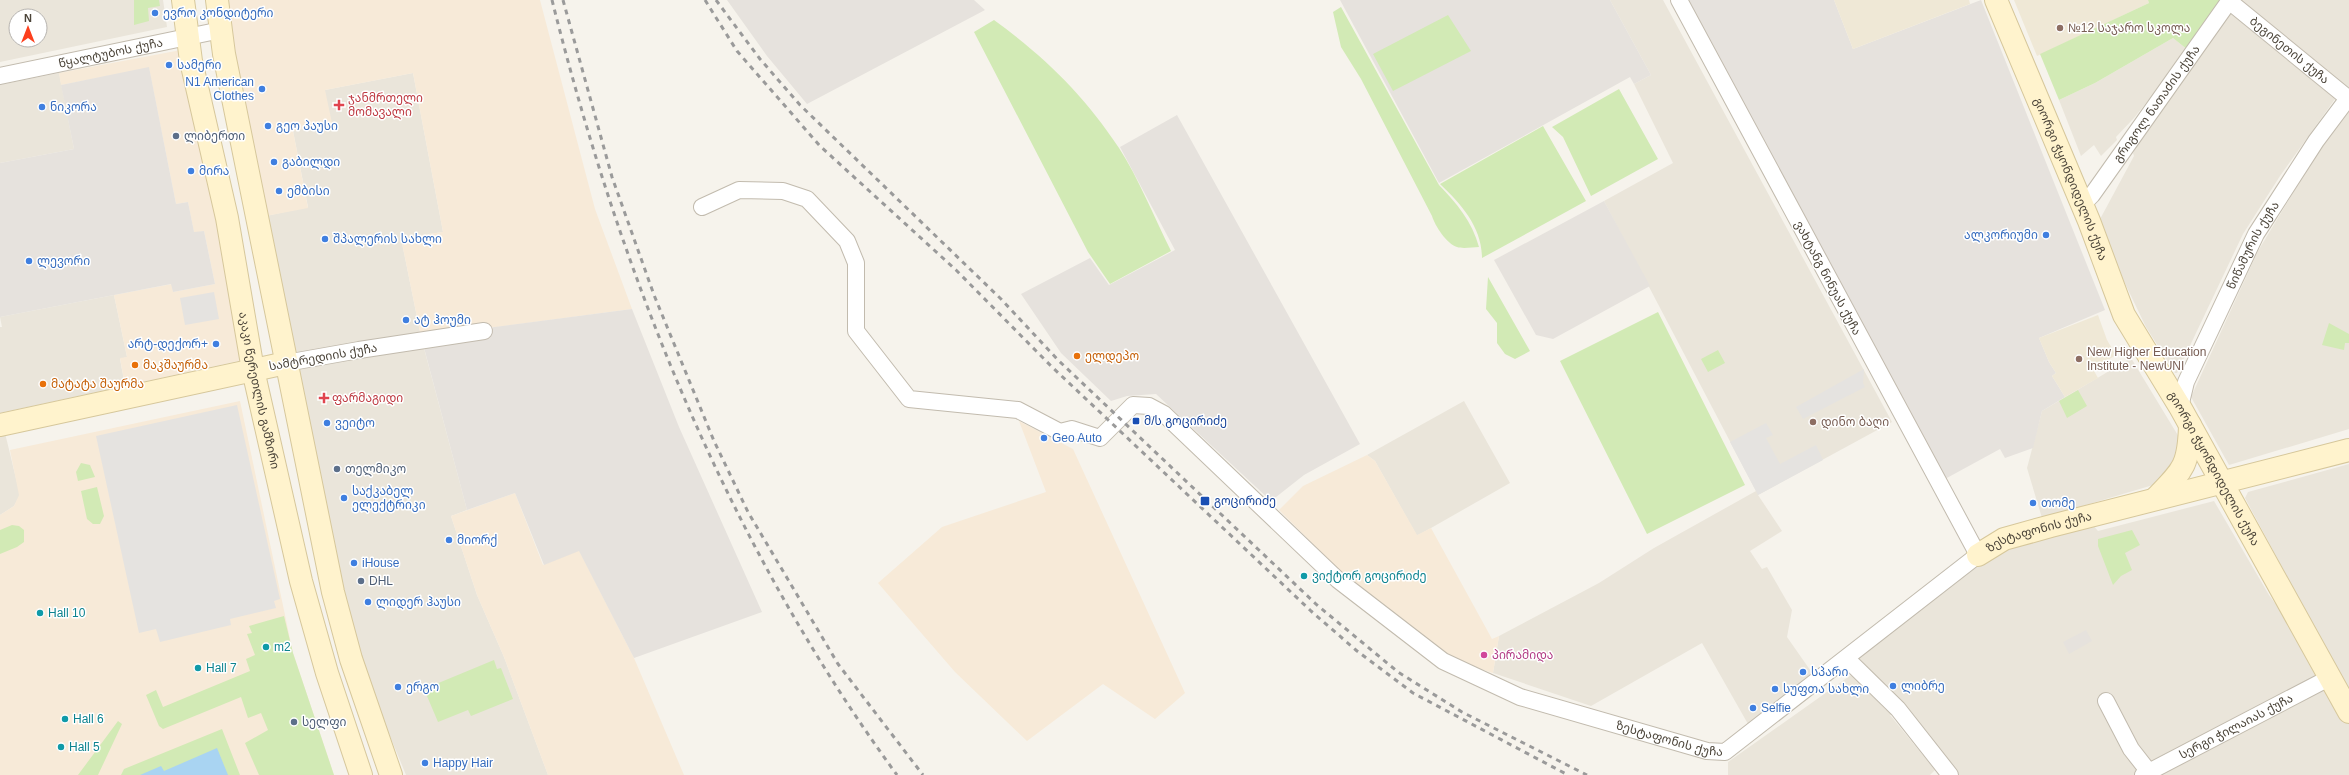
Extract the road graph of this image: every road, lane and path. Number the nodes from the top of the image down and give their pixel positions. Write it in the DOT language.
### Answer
graph roads {
  1 [pos="183,0"];
  2 [pos="217,0"];
  3 [pos="1679,0"];
  4 [pos="1996,0"];
  5 [pos="2229,0"];
  6 [pos="221,30"];
  7 [pos="188,37"];
  8 [pos="0,76"];
  9 [pos="2349,98"];
  10 [pos="2082,205"];
  11 [pos="702,207"];
  12 [pos="484,331"];
  13 [pos="286,363"];
  14 [pos="253,370"];
  15 [pos="2185,416"];
  16 [pos="0,425"];
  17 [pos="2349,450"];
  18 [pos="2222,482"];
  19 [pos="2155,499"];
  20 [pos="1978,555"];
  21 [pos="1847,659"];
  22 [pos="2329,678"];
  23 [pos="2106,701"];
  24 [pos="2347,703"];
  25 [pos="2146,774"];
  26 [pos="362,775"];
  27 [pos="391,775"];
  28 [pos="1950,775"];
  1 -- 7 [label="main road, აკაკი წერეთლის გამზირი"];
  2 -- 6 [label="main road"];
  3 -- 20 [label="street, ვახტანგ ნინუას ქუჩა"];
  4 -- 10 [label="main road, გიორგი ჭყონდიდელის ქუჩა"];
  5 -- 9 [label="street, ბეგინეთის ქუჩა"];
  5 -- 10 [label="street, გრიგოლ ნათაძის ქუჩა"];
  6 -- 7 [label="street, წყალტუბოს ქუჩა"];
  6 -- 13 [label="main road"];
  7 -- 8 [label="street, წყალტუბოს ქუჩა"];
  7 -- 14 [label="main road, აკაკი წერეთლის გამზირი"];
  9 -- 15 [label="street, წიწამურის ქუჩა"];
  10 -- 15 [label="main road, გიორგი ჭყონდიდელის ქუჩა"];
  11 -- 21 [label="street, ზესტაფონის ქუჩა"];
  12 -- 13 [label="street, სამტრედიის ქუჩა"];
  13 -- 14 [label="main road, სამტრედიის ქუჩა"];
  13 -- 27 [label="main road"];
  14 -- 16 [label="main road, სამტრედიის ქუჩა"];
  14 -- 26 [label="main road, აკაკი წერეთლის გამზირი"];
  15 -- 18 [label="main road, გიორგი ჭყონდიდელის ქუჩა"];
  15 -- 19 [label="main road"];
  17 -- 18 [label="main road, ზესტაფონის ქუჩა"];
  18 -- 19 [label="main road, ზესტაფონის ქუჩა"];
  18 -- 22 [label="main road, გიორგი ჭყონდიდელის ქუჩა"];
  19 -- 20 [label="main road, ზესტაფონის ქუჩა"];
  20 -- 21 [label="street, ზესტაფონის ქუჩა"];
  21 -- 28 [label="street"];
  22 -- 24 [label="main road, გიორგი ჭყონდიდელის ქუჩა"];
  22 -- 25 [label="street, სერგი ჭილაიას ქუჩა"];
  23 -- 25 [label="street"];
}
